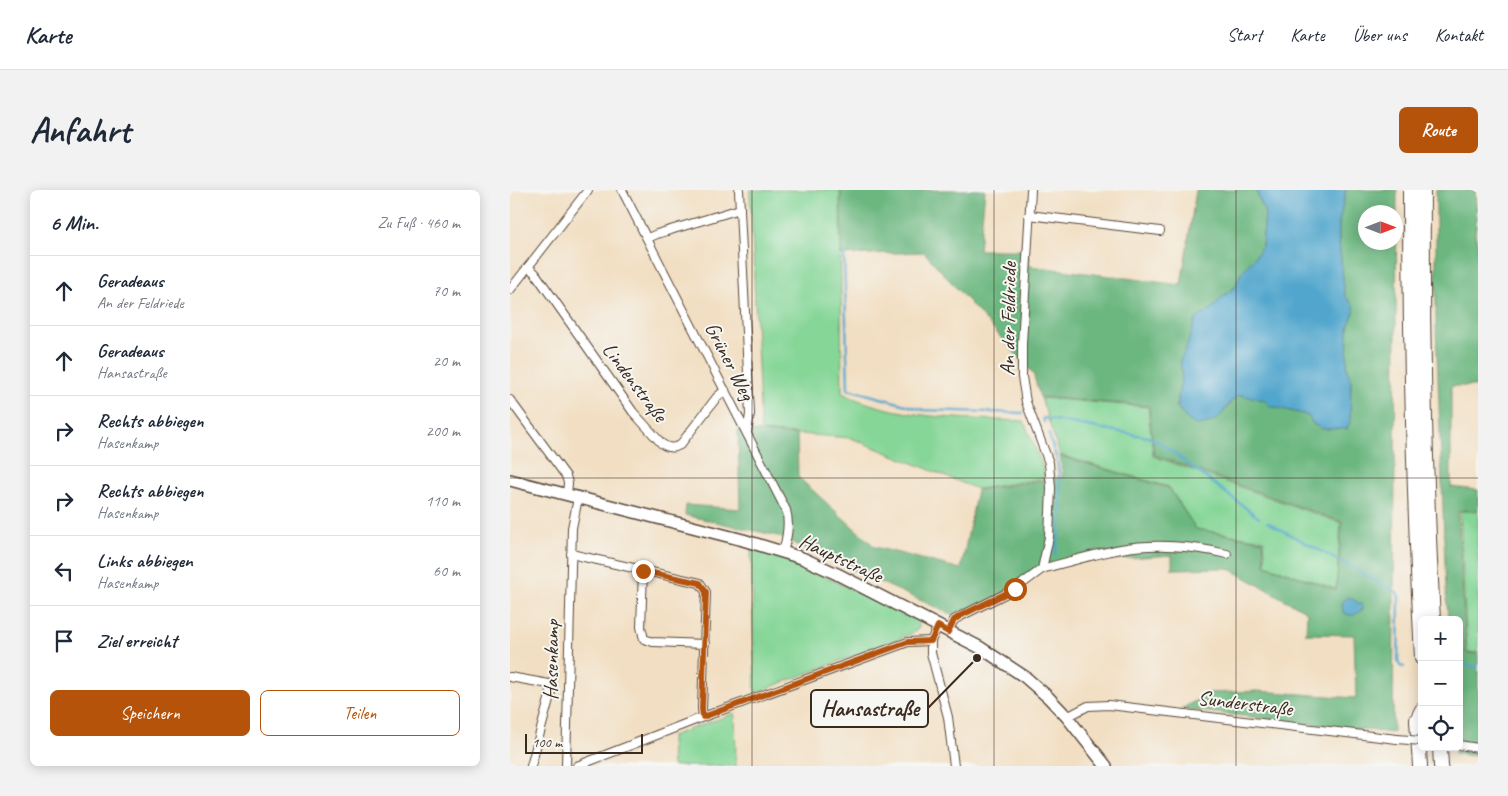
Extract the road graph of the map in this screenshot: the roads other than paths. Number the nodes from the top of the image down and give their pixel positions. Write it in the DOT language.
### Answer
graph roads {
  1 [pos="588,190"];
  2 [pos="622,190"];
  3 [pos="739,190"];
  4 [pos="1031,190"];
  5 [pos="1410,190"];
  6 [pos="1423,190"];
  7 [pos="740,209"];
  8 [pos="1029,216"];
  9 [pos="1160,231"];
  10 [pos="648,238"];
  11 [pos="528,267"];
  12 [pos="510,290"];
  13 [pos="725,390"];
  14 [pos="510,400"];
  15 [pos="747,433"];
  16 [pos="510,480"];
  17 [pos="572,496"];
  18 [pos="783,552"];
  19 [pos="571,554"];
  20 [pos="1227,554"];
  21 [pos="1042,568"];
  22 [pos="643,571"];
  23 [pos="1420,616"];
  24 [pos="1433,616"];
  25 [pos="943,629"];
  26 [pos="931,641"];
  27 [pos="705,644"];
  28 [pos="510,677"];
  29 [pos="703,717"];
  30 [pos="1067,717"];
  31 [pos="1418,718"];
  32 [pos="1418,735"];
  33 [pos="1418,742"];
  34 [pos="1463,746"];
  35 [pos="1478,748"];
  36 [pos="1419,751"];
  37 [pos="1427,751"];
  38 [pos="1440,751"];
  39 [pos="531,766"];
  40 [pos="566,766"];
  41 [pos="577,766"];
  42 [pos="954,766"];
  43 [pos="1106,766"];
  44 [pos="1420,766"];
  45 [pos="1428,766"];
  46 [pos="1441,766"];
  1 -- 11 [label="street"];
  2 -- 10 [label="street, Grüner Weg"];
  3 -- 7 [label="street"];
  4 -- 8 [label="street, An der Feldriede"];
  5 -- 23 [label="highway"];
  6 -- 24 [label="highway"];
  7 -- 10 [label="street"];
  7 -- 15 [label="street"];
  8 -- 9 [label="street"];
  8 -- 21 [label="street, An der Feldriede"];
  10 -- 13 [label="street, Grüner Weg"];
  11 -- 12 [label="street"];
  11 -- 13 [label="street, Lindenstraße"];
  13 -- 15 [label="street, Grüner Weg"];
  14 -- 17 [label="street"];
  15 -- 18 [label="street, Grüner Weg"];
  16 -- 17 [label="street, Hauptstraße"];
  17 -- 18 [label="street, Hauptstraße"];
  17 -- 19 [label="street, Hasenkamp"];
  18 -- 25 [label="street, Hauptstraße"];
  19 -- 22 [label="street"];
  19 -- 40 [label="street, Hasenkamp"];
  20 -- 21 [label="street"];
  21 -- 25 [label="street"];
  22 -- 27 [label="street"];
  22 -- 27 [label="street"];
  25 -- 26 [label="street"];
  25 -- 30 [label="street, Hauptstraße"];
  26 -- 29 [label="street"];
  26 -- 42 [label="street"];
  27 -- 29 [label="street"];
  28 -- 39 [label="street"];
  29 -- 41 [label="street"];
  30 -- 33 [label="street, Sunderstraße, bridge"];
  30 -- 43 [label="street, Hauptstraße"];
  31 -- 32 [label="highway"];
  34 -- 35 [label="street"];
  36 -- 44 [label="highway"];
  37 -- 45 [label="highway"];
  38 -- 46 [label="highway"];
}
